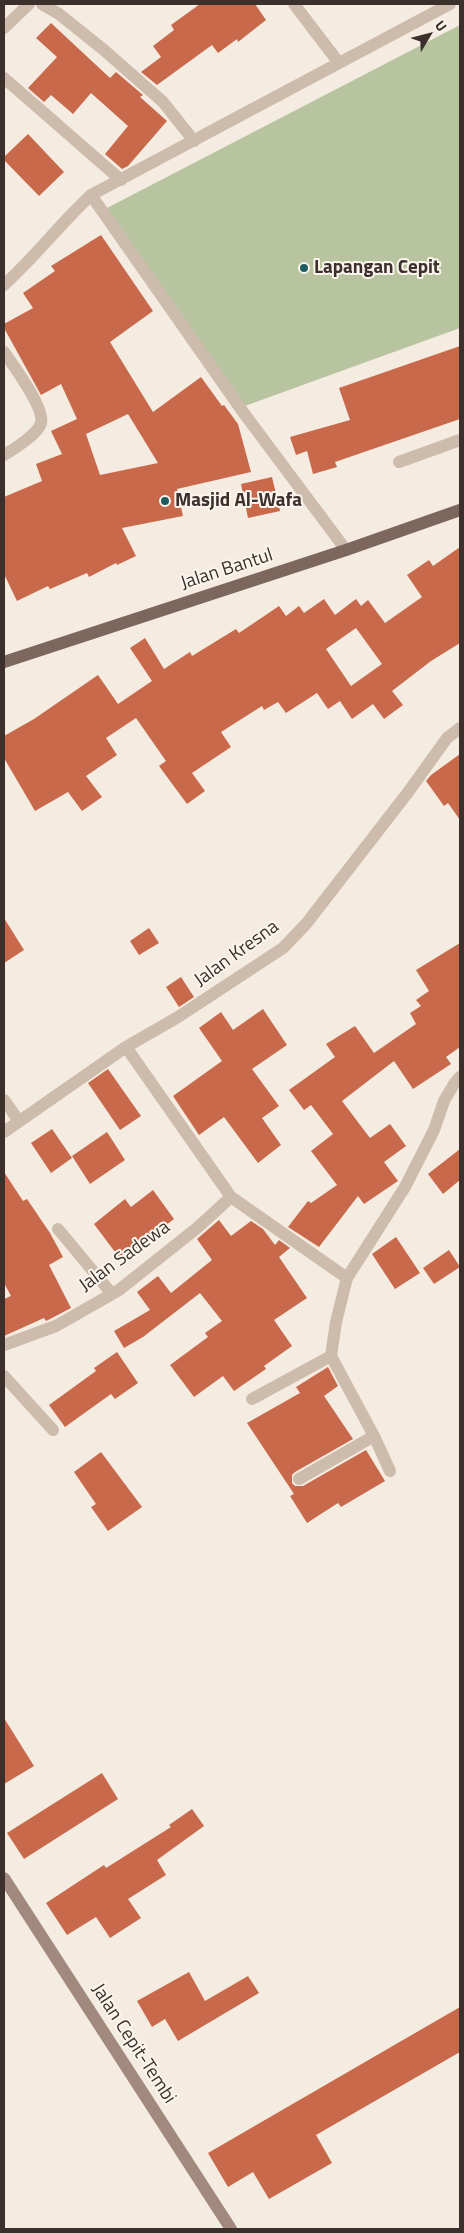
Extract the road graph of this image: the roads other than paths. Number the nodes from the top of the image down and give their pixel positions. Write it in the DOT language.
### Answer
graph roads {
  1 [pos="29,4"];
  2 [pos="42,4"];
  3 [pos="294,4"];
  4 [pos="450,4"];
  5 [pos="4,28"];
  6 [pos="339,63"];
  7 [pos="4,78"];
  8 [pos="194,141"];
  9 [pos="121,180"];
  10 [pos="91,195"];
  11 [pos="4,285"];
  12 [pos="4,352"];
  13 [pos="460,440"];
  14 [pos="4,455"];
  15 [pos="399,462"];
  16 [pos="460,510"];
  17 [pos="346,550"];
  18 [pos="4,662"];
  19 [pos="460,728"];
  20 [pos="126,1047"];
  21 [pos="460,1077"];
  22 [pos="4,1100"];
  23 [pos="19,1122"];
  24 [pos="4,1132"];
  25 [pos="231,1197"];
  26 [pos="58,1228"];
  27 [pos="346,1278"];
  28 [pos="112,1294"];
  29 [pos="4,1345"];
  30 [pos="332,1356"];
  31 [pos="4,1376"];
  32 [pos="252,1399"];
  33 [pos="54,1430"];
  34 [pos="374,1436"];
  35 [pos="390,1471"];
  36 [pos="300,1479"];
  37 [pos="4,1878"];
  38 [pos="231,2229"];
  1 -- 5 [label="street"];
  2 -- 8 [label="street"];
  3 -- 6 [label="street"];
  4 -- 6 [label="street"];
  6 -- 8 [label="street"];
  7 -- 9 [label="street"];
  8 -- 9 [label="street"];
  9 -- 10 [label="street"];
  10 -- 11 [label="street"];
  10 -- 17 [label="street"];
  12 -- 14 [label="street"];
  13 -- 15 [label="street"];
  16 -- 17 [label="main road, Jalan Bantul"];
  17 -- 18 [label="main road, Jalan Bantul"];
  19 -- 20 [label="street, Jalan Kresna"];
  20 -- 23 [label="street, Jalan Kresna"];
  20 -- 25 [label="street"];
  21 -- 27 [label="street"];
  22 -- 23 [label="street"];
  23 -- 24 [label="street, Jalan Kresna"];
  25 -- 27 [label="street"];
  25 -- 28 [label="street, Jalan Sadewa"];
  26 -- 28 [label="street"];
  27 -- 30 [label="street"];
  28 -- 29 [label="street, Jalan Sadewa"];
  30 -- 32 [label="street"];
  30 -- 34 [label="street"];
  31 -- 33 [label="street"];
  34 -- 35 [label="street"];
  34 -- 36 [label="street"];
  37 -- 38 [label="main road, Jalan Cepit-Tembi"];
}
